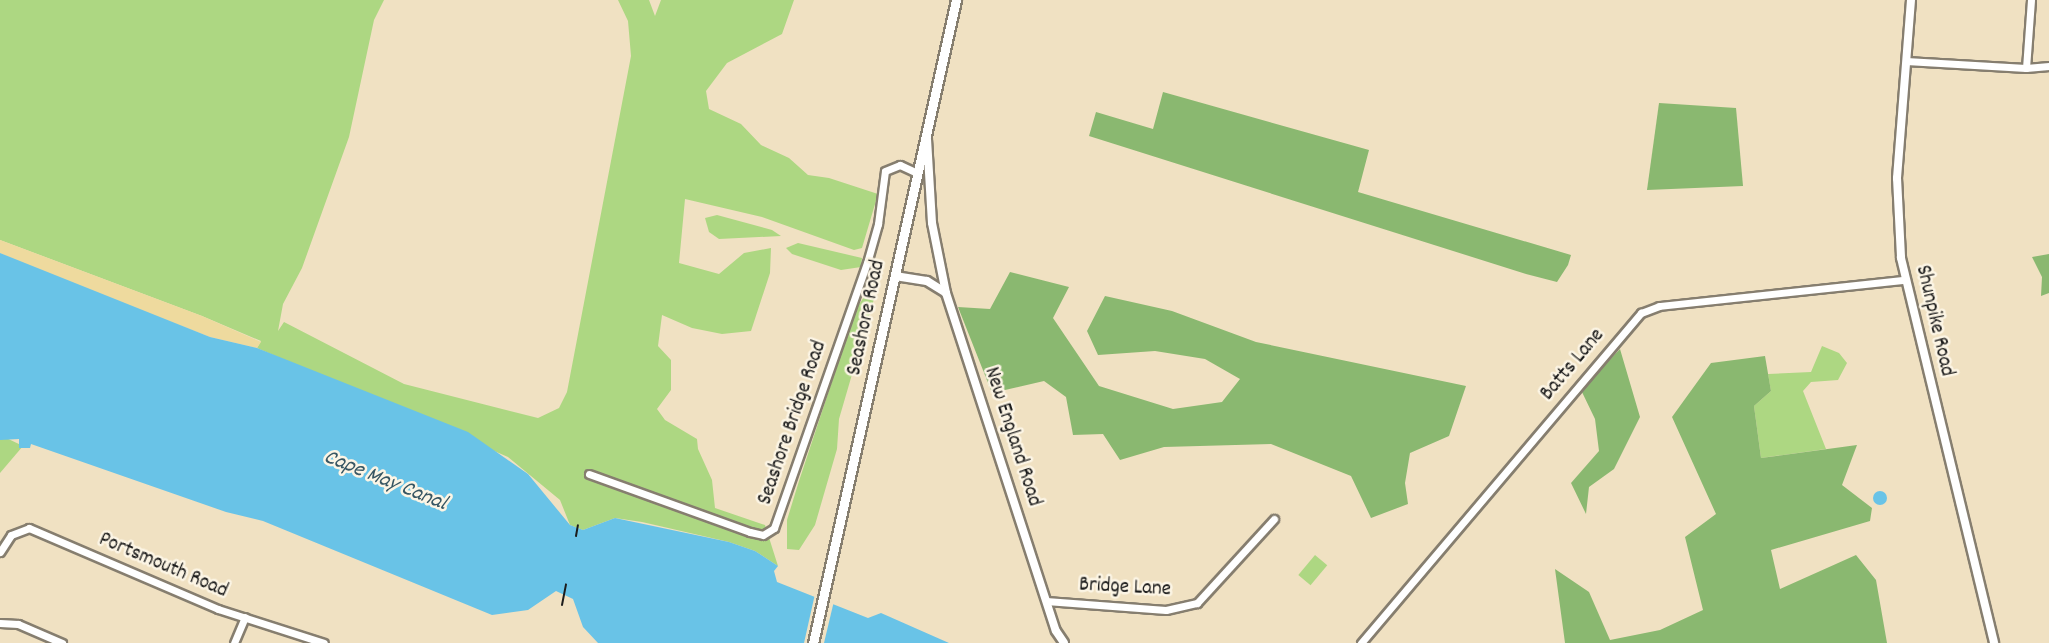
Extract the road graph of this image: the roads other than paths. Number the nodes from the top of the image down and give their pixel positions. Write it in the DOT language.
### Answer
graph roads {
  1 [pos="956,0"];
  2 [pos="1911,0"];
  3 [pos="2031,0"];
  4 [pos="1906,61"];
  5 [pos="2049,66"];
  6 [pos="2026,68"];
  7 [pos="927,132"];
  8 [pos="917,173"];
  9 [pos="895,276"];
  10 [pos="1904,280"];
  11 [pos="946,293"];
  12 [pos="589,474"];
  13 [pos="1274,519"];
  14 [pos="0,552"];
  15 [pos="1046,601"];
  16 [pos="245,617"];
  17 [pos="0,623"];
  18 [pos="62,643"];
  19 [pos="234,643"];
  20 [pos="324,643"];
  21 [pos="813,643"];
  22 [pos="1064,643"];
  23 [pos="1361,643"];
  24 [pos="1994,643"];
  1 -- 7 [label="main road, Seashore Road"];
  2 -- 4 [label="street, Shunpike Road"];
  3 -- 6 [label="street"];
  4 -- 6 [label="street"];
  4 -- 10 [label="street, Shunpike Road"];
  5 -- 6 [label="street"];
  7 -- 8 [label="main road, Seashore Road"];
  7 -- 11 [label="street, New England Road"];
  8 -- 9 [label="main road, Seashore Road"];
  8 -- 12 [label="street, Seashore Bridge Road"];
  9 -- 11 [label="street"];
  9 -- 21 [label="main road, Seashore Road"];
  10 -- 23 [label="street, Batts Lane"];
  10 -- 24 [label="street, Shunpike Road"];
  11 -- 15 [label="street, New England Road"];
  13 -- 15 [label="street, Bridge Lane"];
  14 -- 16 [label="street, Portsmouth Road"];
  15 -- 22 [label="street, New England Road"];
  16 -- 19 [label="street"];
  16 -- 20 [label="street, Portsmouth Road"];
  17 -- 18 [label="street"];
}
